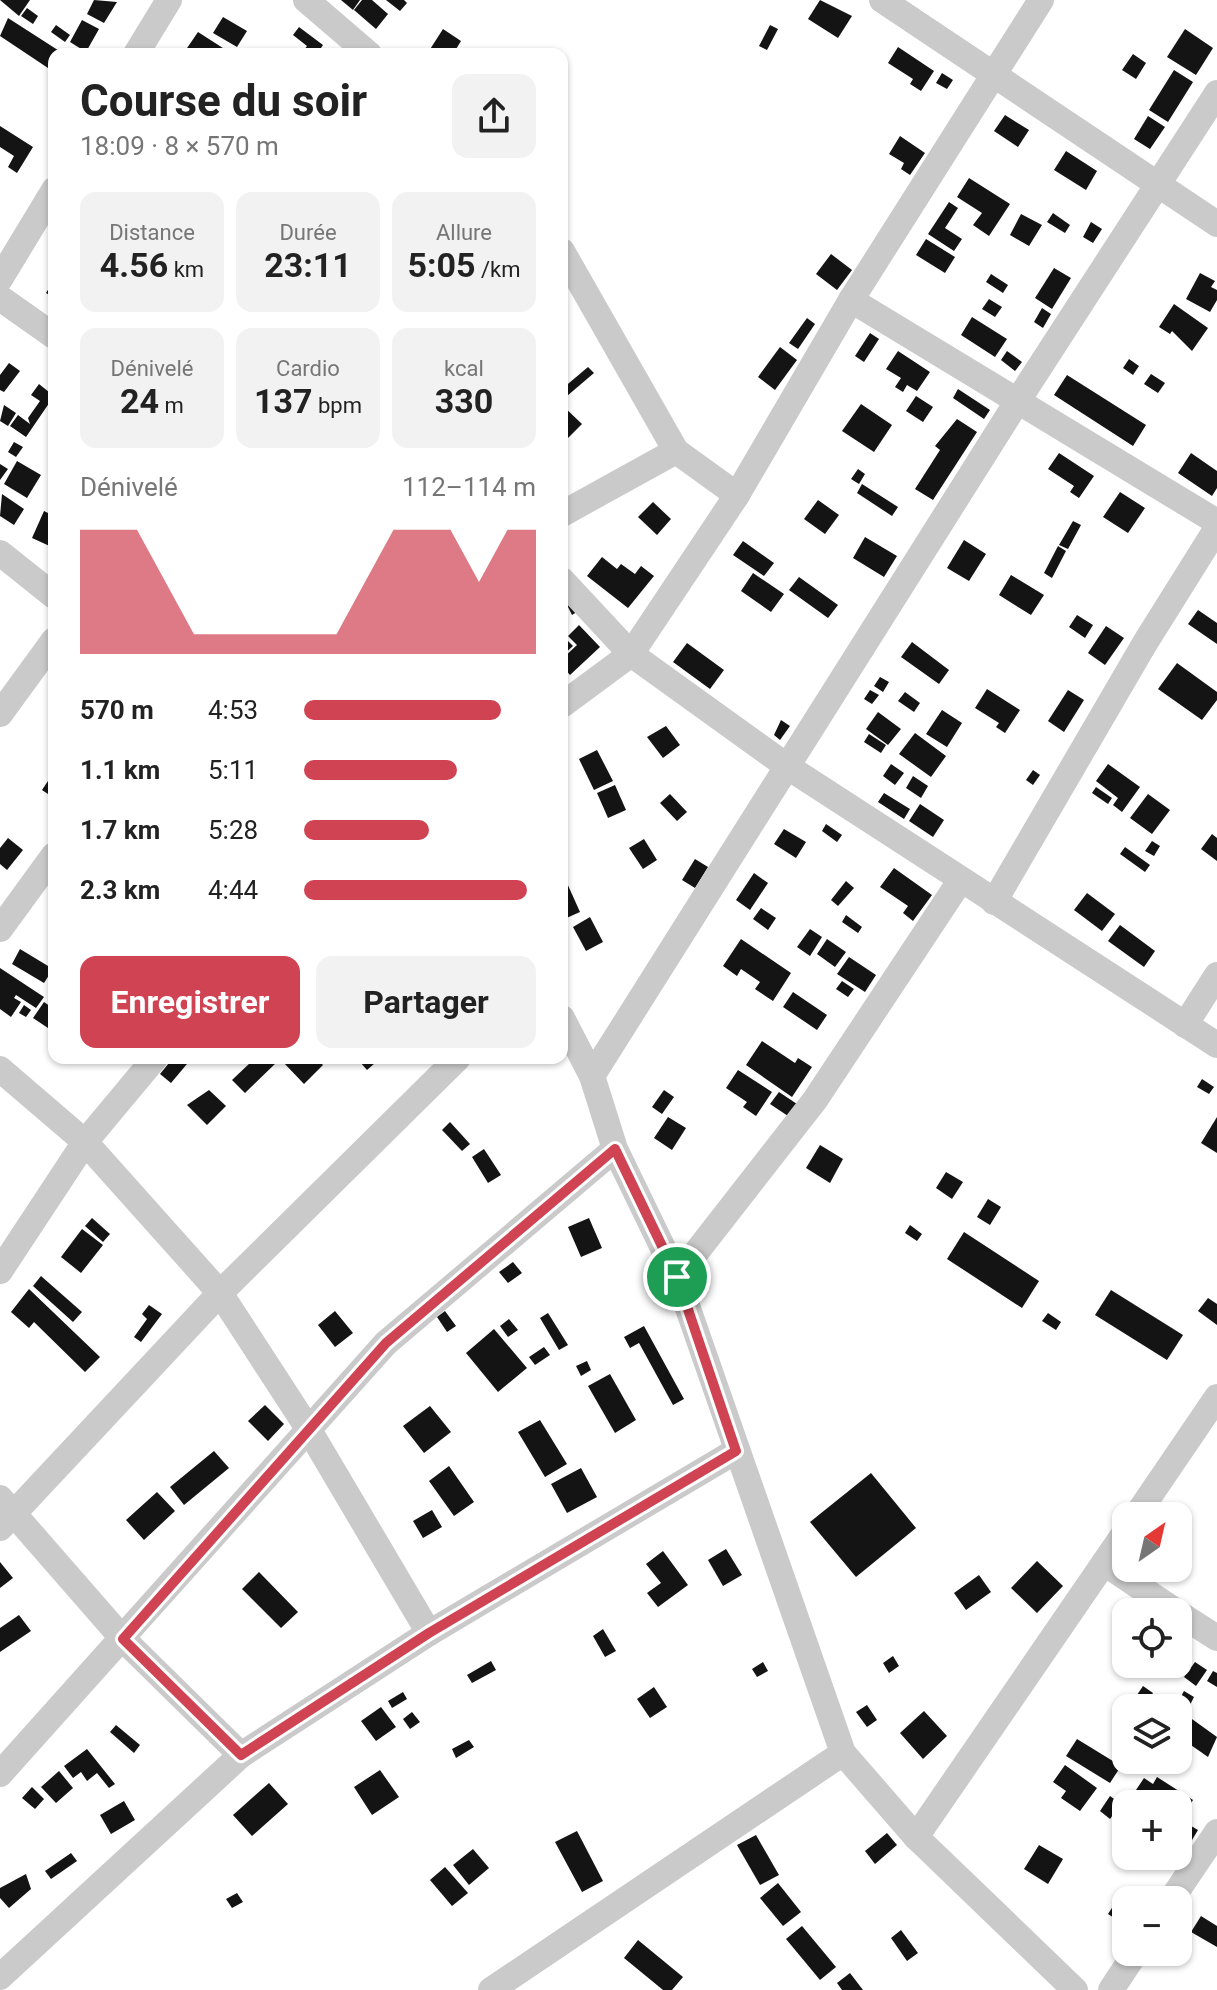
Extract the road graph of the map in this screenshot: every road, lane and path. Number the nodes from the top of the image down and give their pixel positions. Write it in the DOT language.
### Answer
graph roads {
  1 [pos="169,0"];
  2 [pos="306,0"];
  3 [pos="882,0"];
  4 [pos="1041,0"];
  5 [pos="140,48"];
  6 [pos="362,48"];
  7 [pos="992,74"];
  8 [pos="1217,93"];
  9 [pos="1157,187"];
  10 [pos="48,200"];
  11 [pos="1217,224"];
  12 [pos="568,264"];
  13 [pos="0,279"];
  14 [pos="0,298"];
  15 [pos="851,300"];
  16 [pos="48,332"];
  17 [pos="1017,402"];
  18 [pos="676,451"];
  19 [pos="737,495"];
  20 [pos="568,511"];
  21 [pos="1217,526"];
  22 [pos="0,553"];
  23 [pos="568,586"];
  24 [pos="48,591"];
  25 [pos="48,648"];
  26 [pos="631,654"];
  27 [pos="568,701"];
  28 [pos="0,714"];
  29 [pos="788,767"];
  30 [pos="48,863"];
  31 [pos="960,881"];
  32 [pos="994,902"];
  33 [pos="0,929"];
  34 [pos="1217,975"];
  35 [pos="1185,1025"];
  36 [pos="568,1030"];
  37 [pos="1217,1045"];
  38 [pos="150,1064"];
  39 [pos="452,1064"];
  40 [pos="0,1069"];
  41 [pos="592,1076"];
  42 [pos="85,1142"];
  43 [pos="615,1149"];
  44 [pos="0,1271"];
  45 [pos="677,1277"];
  46 [pos="220,1293"];
  47 [pos="1217,1397"];
  48 [pos="309,1430"];
  49 [pos="736,1451"];
  50 [pos="1146,1502"];
  51 [pos="5,1513"];
  52 [pos="1112,1551"];
  53 [pos="1104,1563"];
  54 [pos="1157,1598"];
  55 [pos="1192,1621"];
  56 [pos="429,1633"];
  57 [pos="1217,1638"];
  58 [pos="123,1639"];
  59 [pos="843,1753"];
  60 [pos="241,1755"];
  61 [pos="0,1774"];
  62 [pos="1217,1832"];
  63 [pos="916,1837"];
  64 [pos="1180,1886"];
  65 [pos="1127,1966"];
  66 [pos="0,1977"];
  67 [pos="491,1990"];
  68 [pos="1075,1990"];
  69 [pos="1111,1990"];
  1 -- 5 [label="street"];
  2 -- 6 [label="street"];
  3 -- 7 [label="street"];
  4 -- 7 [label="street"];
  7 -- 9 [label="street"];
  7 -- 15 [label="street"];
  8 -- 9 [label="street"];
  9 -- 11 [label="street"];
  9 -- 17 [label="street"];
  10 -- 13 [label="street"];
  12 -- 18 [label="street"];
  14 -- 16 [label="street"];
  15 -- 17 [label="street"];
  15 -- 19 [label="street"];
  17 -- 21 [label="street"];
  17 -- 29 [label="street"];
  18 -- 19 [label="street"];
  18 -- 20 [label="street"];
  19 -- 26 [label="street"];
  21 -- 32 [label="street"];
  22 -- 24 [label="street"];
  23 -- 26 [label="street"];
  25 -- 28 [label="street"];
  26 -- 27 [label="street"];
  26 -- 29 [label="street"];
  29 -- 31 [label="street"];
  29 -- 41 [label="street"];
  30 -- 33 [label="street"];
  31 -- 32 [label="street"];
  31 -- 45 [label="street"];
  32 -- 35 [label="street"];
  34 -- 35 [label="street"];
  35 -- 37 [label="street"];
  36 -- 41 [label="street"];
  38 -- 42 [label="street"];
  39 -- 46 [label="street"];
  40 -- 42 [label="street"];
  41 -- 43 [label="street"];
  42 -- 44 [label="street"];
  42 -- 46 [label="street"];
  43 -- 45 [label="street"];
  43 -- 48 [label="street"];
  45 -- 49 [label="street"];
  46 -- 48 [label="street"];
  46 -- 51 [label="street"];
  47 -- 50 [label="street"];
  48 -- 56 [label="street"];
  48 -- 58 [label="street"];
  49 -- 56 [label="street"];
  49 -- 59 [label="street"];
  51 -- 58 [label="street"];
  52 -- 53 [label="street"];
  53 -- 54 [label="street"];
  53 -- 63 [label="street"];
  55 -- 57 [label="street"];
  56 -- 60 [label="street"];
  58 -- 60 [label="street"];
  58 -- 61 [label="street"];
  59 -- 63 [label="street"];
  59 -- 67 [label="street"];
  60 -- 66 [label="street"];
  62 -- 64 [label="street"];
  63 -- 68 [label="street"];
  65 -- 69 [label="street"];
}
